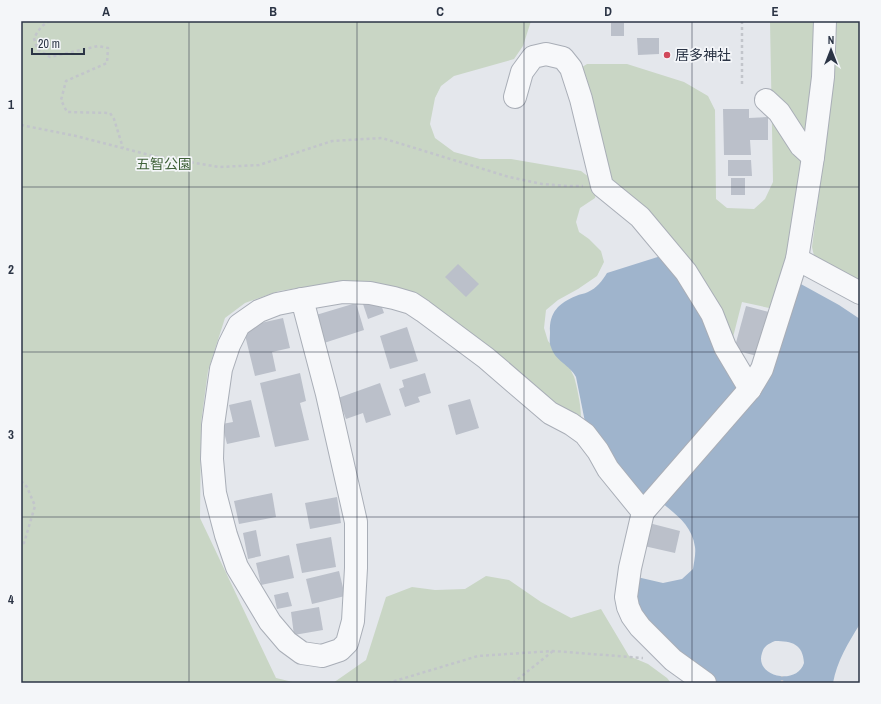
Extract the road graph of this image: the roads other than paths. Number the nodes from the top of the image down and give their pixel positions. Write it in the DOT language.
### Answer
graph roads {
  1 [pos="825,21"];
  2 [pos="515,97"];
  3 [pos="766,100"];
  4 [pos="813,157"];
  5 [pos="796,259"];
  6 [pos="860,293"];
  7 [pos="302,299"];
  8 [pos="750,388"];
  9 [pos="643,512"];
  10 [pos="705,683"];
  1 -- 4 [label="street"];
  2 -- 8 [label="street"];
  3 -- 4 [label="street"];
  4 -- 5 [label="street"];
  5 -- 6 [label="street"];
  5 -- 8 [label="street"];
  7 -- 7 [label="street"];
  7 -- 9 [label="street"];
  8 -- 9 [label="street"];
  9 -- 10 [label="street"];
}
